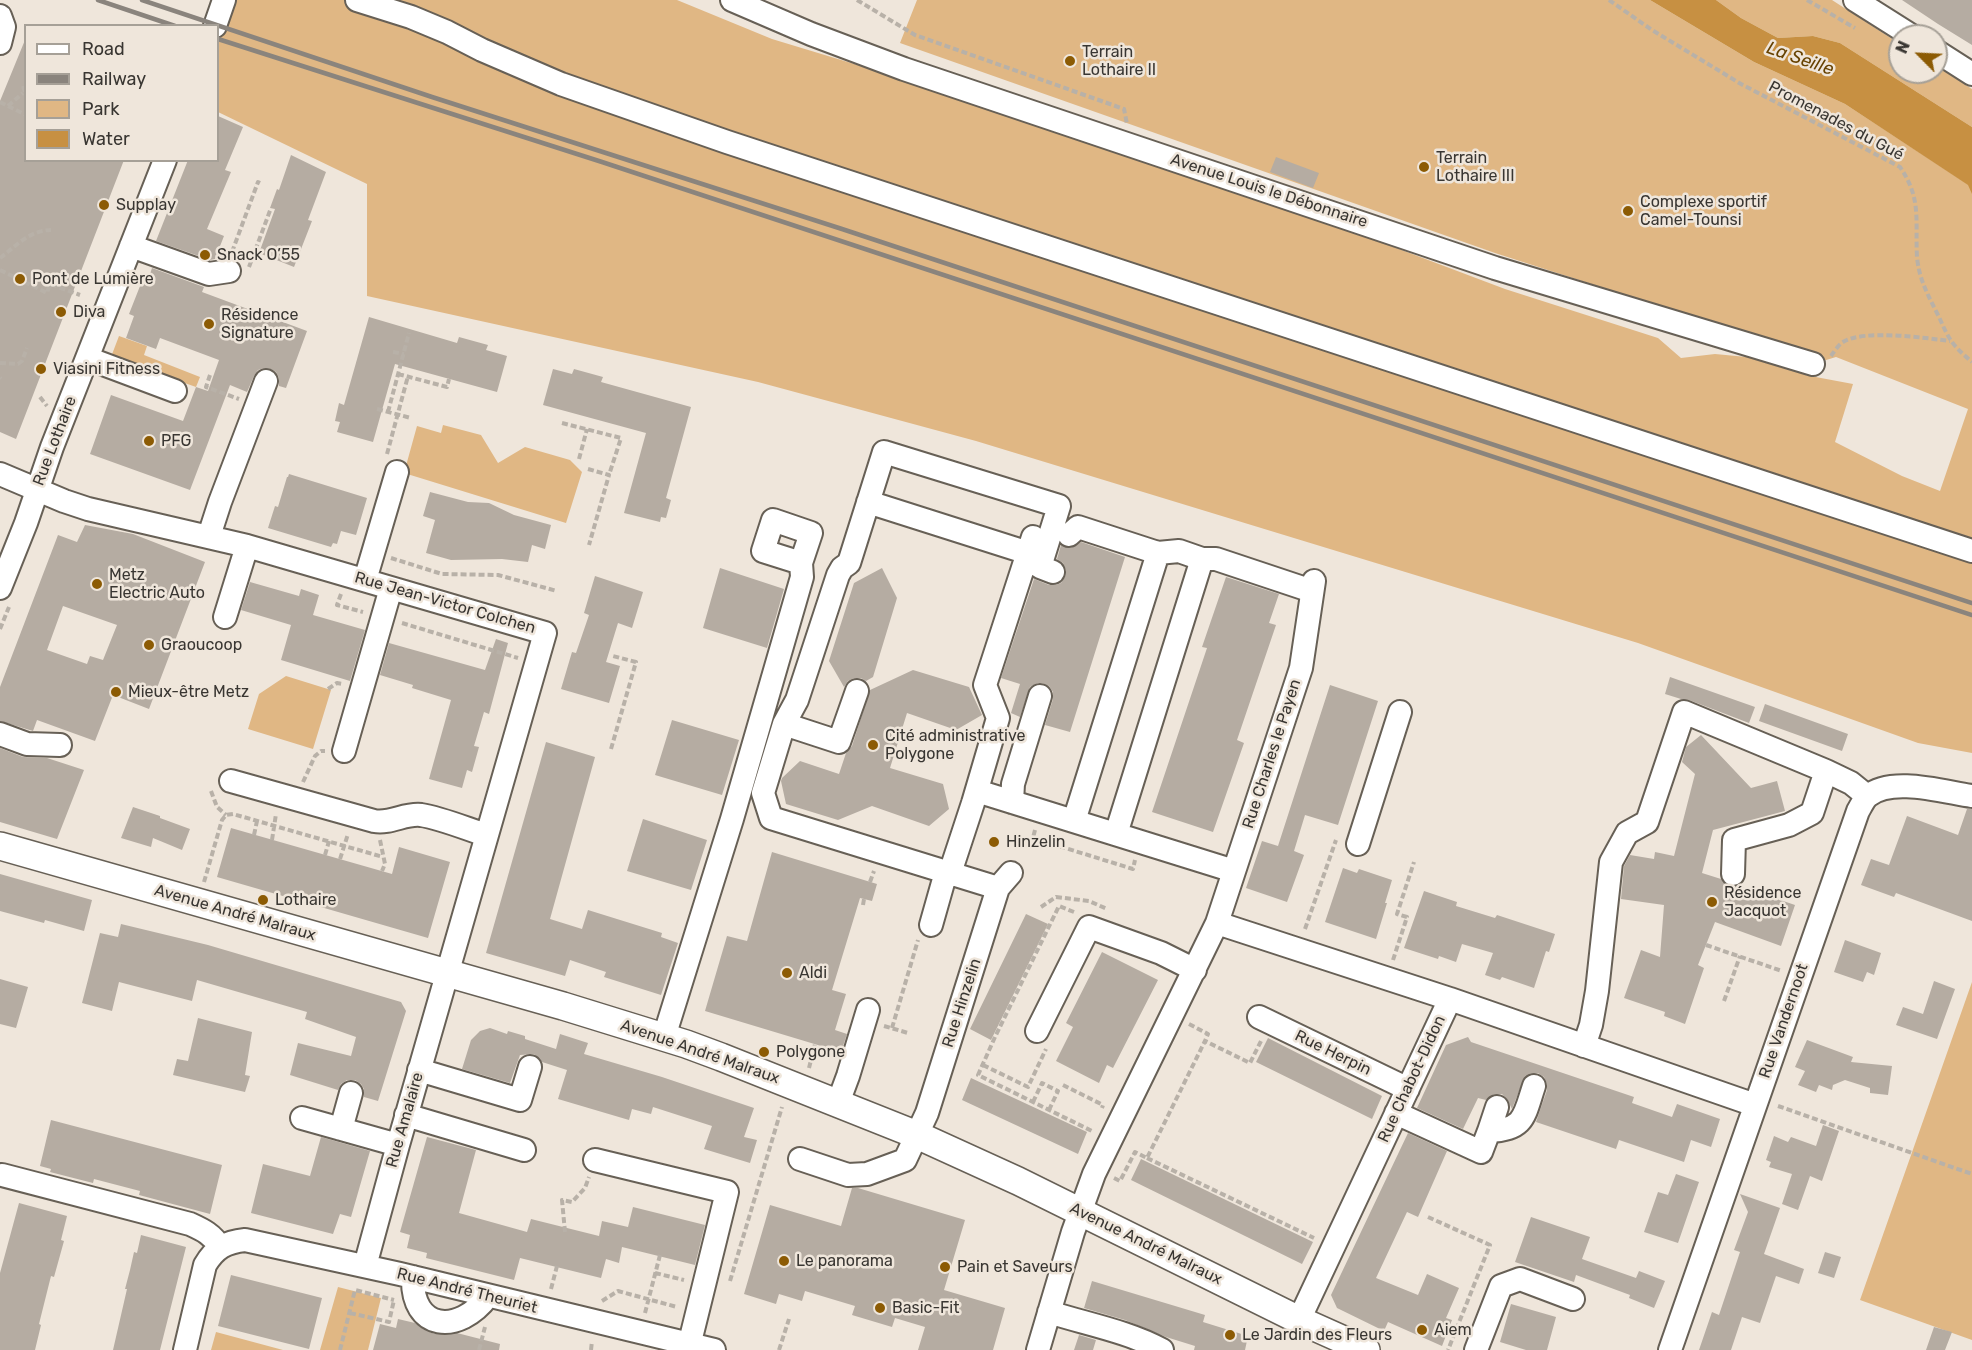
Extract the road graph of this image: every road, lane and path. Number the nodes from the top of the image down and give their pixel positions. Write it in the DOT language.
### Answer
graph roads {
  1 [pos="224,0"];
  2 [pos="357,0"];
  3 [pos="732,0"];
  4 [pos="857,0"];
  5 [pos="1609,0"];
  6 [pos="1855,0"];
  7 [pos="216,24"];
  8 [pos="1893,24"];
  9 [pos="1948,59"];
  10 [pos="1972,74"];
  11 [pos="22,86"];
  12 [pos="24,95"];
  13 [pos="0,102"];
  14 [pos="8,106"];
  15 [pos="24,114"];
  16 [pos="1122,142"];
  17 [pos="164,162"];
  18 [pos="260,183"];
  19 [pos="272,208"];
  20 [pos="51,230"];
  21 [pos="131,246"];
  22 [pos="0,258"];
  23 [pos="235,267"];
  24 [pos="0,270"];
  25 [pos="80,295"];
  26 [pos="410,333"];
  27 [pos="1951,341"];
  28 [pos="27,348"];
  29 [pos="393,351"];
  30 [pos="404,354"];
  31 [pos="87,358"];
  32 [pos="1972,362"];
  33 [pos="0,363"];
  34 [pos="1813,364"];
  35 [pos="398,374"];
  36 [pos="210,375"];
  37 [pos="408,376"];
  38 [pos="449,379"];
  39 [pos="266,381"];
  40 [pos="175,391"];
  41 [pos="257,406"];
  42 [pos="377,409"];
  43 [pos="388,412"];
  44 [pos="398,414"];
  45 [pos="411,418"];
  46 [pos="562,423"];
  47 [pos="587,429"];
  48 [pos="579,459"];
  49 [pos="391,464"];
  50 [pos="588,469"];
  51 [pos="0,474"];
  52 [pos="609,475"];
  53 [pos="37,490"];
  54 [pos="868,502"];
  55 [pos="1045,502"];
  56 [pos="1069,535"];
  57 [pos="208,536"];
  58 [pos="590,545"];
  59 [pos="247,546"];
  60 [pos="1972,551"];
  61 [pos="373,552"];
  62 [pos="1158,553"];
  63 [pos="1027,556"];
  64 [pos="1202,559"];
  65 [pos="801,563"];
  66 [pos="1053,572"];
  67 [pos="356,577"];
  68 [pos="0,588"];
  69 [pos="391,588"];
  70 [pos="557,591"];
  71 [pos="225,617"];
  72 [pos="382,618"];
  73 [pos="613,656"];
  74 [pos="536,663"];
  75 [pos="857,691"];
  76 [pos="1040,696"];
  77 [pos="1400,712"];
  78 [pos="784,724"];
  79 [pos="0,734"];
  80 [pos="60,745"];
  81 [pos="611,749"];
  82 [pos="344,751"];
  83 [pos="1826,771"];
  84 [pos="231,781"];
  85 [pos="977,790"];
  86 [pos="1867,796"];
  87 [pos="1972,796"];
  88 [pos="298,800"];
  89 [pos="1012,802"];
  90 [pos="258,821"];
  91 [pos="1074,821"];
  92 [pos="376,822"];
  93 [pos="1116,834"];
  94 [pos="254,835"];
  95 [pos="486,835"];
  96 [pos="1347,841"];
  97 [pos="329,842"];
  98 [pos="0,846"];
  99 [pos="325,855"];
  100 [pos="383,857"];
  101 [pos="1414,862"];
  102 [pos="382,871"];
  103 [pos="1233,871"];
  104 [pos="948,873"];
  105 [pos="1733,874"];
  106 [pos="864,900"];
  107 [pos="198,903"];
  108 [pos="863,905"];
  109 [pos="1217,923"];
  110 [pos="926,928"];
  111 [pos="1706,945"];
  112 [pos="1298,950"];
  113 [pos="1740,957"];
  114 [pos="1195,970"];
  115 [pos="447,974"];
  116 [pos="1799,978"];
  117 [pos="1387,979"];
  118 [pos="1450,999"];
  119 [pos="1724,1001"];
  120 [pos="868,1010"];
  121 [pos="1172,1016"];
  122 [pos="1264,1020"];
  123 [pos="892,1028"];
  124 [pos="1037,1030"];
  125 [pos="664,1037"];
  126 [pos="1205,1041"];
  127 [pos="1584,1046"];
  128 [pos="983,1065"];
  129 [pos="530,1067"];
  130 [pos="419,1070"];
  131 [pos="791,1084"];
  132 [pos="1063,1085"];
  133 [pos="1534,1086"];
  134 [pos="1408,1089"];
  135 [pos="351,1093"];
  136 [pos="1033,1102"];
  137 [pos="1756,1102"];
  138 [pos="838,1103"];
  139 [pos="1497,1107"];
  140 [pos="1049,1110"];
  141 [pos="1100,1113"];
  142 [pos="1396,1113"];
  143 [pos="406,1115"];
  144 [pos="302,1118"];
  145 [pos="1095,1122"];
  146 [pos="341,1129"];
  147 [pos="1091,1130"];
  148 [pos="1489,1131"];
  149 [pos="917,1135"];
  150 [pos="398,1145"];
  151 [pos="524,1150"];
  152 [pos="1147,1158"];
  153 [pos="800,1159"];
  154 [pos="595,1160"];
  155 [pos="1972,1174"];
  156 [pos="2,1175"];
  157 [pos="1085,1199"];
  158 [pos="1428,1217"];
  159 [pos="565,1232"];
  160 [pos="220,1247"];
  161 [pos="1333,1248"];
  162 [pos="660,1255"];
  163 [pos="365,1266"];
  164 [pos="655,1273"];
  165 [pos="406,1276"];
  166 [pos="730,1281"];
  167 [pos="705,1285"];
  168 [pos="488,1296"];
  169 [pos="1573,1299"];
  170 [pos="394,1300"];
  171 [pos="649,1300"];
  172 [pos="419,1306"];
  173 [pos="698,1312"];
  174 [pos="1049,1312"];
  175 [pos="350,1313"];
  176 [pos="789,1319"];
  177 [pos="1299,1320"];
  178 [pos="593,1322"];
  179 [pos="640,1332"];
  180 [pos="1106,1340"];
  181 [pos="689,1347"];
  182 [pos="1357,1348"];
  183 [pos="185,1350"];
  184 [pos="340,1350"];
  185 [pos="714,1350"];
  186 [pos="779,1350"];
  187 [pos="1038,1350"];
  188 [pos="1162,1350"];
  189 [pos="1448,1350"];
  190 [pos="1476,1350"];
  191 [pos="1670,1350"];
  1 -- 7 [label="street"];
  2 -- 60 [label="street"];
  3 -- 16 [label="street, Avenue Louis le Débonnaire"];
  4 -- 16 [label="path"];
  5 -- 27 [label="path, Promenades du Gué"];
  6 -- 8 [label="street"];
  9 -- 10 [label="street"];
  11 -- 12 [label="path"];
  12 -- 14 [label="path"];
  13 -- 14 [label="path"];
  14 -- 15 [label="path"];
  16 -- 34 [label="street, Avenue Louis le Débonnaire"];
  17 -- 21 [label="street, Rue Lothaire"];
  18 -- 23 [label="path"];
  19 -- 23 [label="path"];
  20 -- 22 [label="path"];
  21 -- 23 [label="street"];
  21 -- 31 [label="street, Rue Lothaire"];
  24 -- 25 [label="path"];
  26 -- 30 [label="path"];
  27 -- 32 [label="path, Promenades du Gué"];
  27 -- 34 [label="path"];
  28 -- 33 [label="path"];
  29 -- 30 [label="path"];
  30 -- 35 [label="path"];
  31 -- 40 [label="street"];
  31 -- 53 [label="street, Rue Lothaire"];
  35 -- 37 [label="path"];
  35 -- 43 [label="path"];
  36 -- 41 [label="path"];
  37 -- 38 [label="path"];
  37 -- 44 [label="path"];
  39 -- 41 [label="street"];
  41 -- 57 [label="street"];
  42 -- 43 [label="path"];
  43 -- 44 [label="path"];
  44 -- 45 [label="path"];
  44 -- 49 [label="path"];
  46 -- 47 [label="path"];
  47 -- 48 [label="path"];
  47 -- 52 [label="path"];
  49 -- 61 [label="street"];
  50 -- 52 [label="path"];
  51 -- 53 [label="street, Rue Jean-Victor Colchen"];
  52 -- 58 [label="path"];
  53 -- 57 [label="street, Rue Jean-Victor Colchen"];
  53 -- 68 [label="street, Rue Lothaire"];
  54 -- 55 [label="street"];
  54 -- 63 [label="street"];
  54 -- 78 [label="street"];
  55 -- 63 [label="street"];
  55 -- 66 [label="street"];
  56 -- 62 [label="street"];
  57 -- 59 [label="street, Rue Jean-Victor Colchen"];
  59 -- 67 [label="street, Rue Jean-Victor Colchen"];
  59 -- 71 [label="street"];
  61 -- 67 [label="street"];
  61 -- 70 [label="path"];
  62 -- 64 [label="street"];
  62 -- 91 [label="street"];
  63 -- 85 [label="street"];
  64 -- 93 [label="street"];
  64 -- 103 [label="street, Rue Charles le Payen"];
  65 -- 125 [label="street"];
  67 -- 69 [label="street, Rue Jean-Victor Colchen"];
  67 -- 72 [label="path"];
  69 -- 72 [label="street"];
  69 -- 74 [label="street, Rue Jean-Victor Colchen"];
  72 -- 74 [label="path"];
  72 -- 82 [label="street"];
  73 -- 81 [label="path"];
  74 -- 95 [label="street, Rue Jean-Victor Colchen"];
  75 -- 78 [label="street"];
  76 -- 89 [label="street"];
  77 -- 96 [label="street"];
  78 -- 104 [label="street"];
  79 -- 80 [label="street"];
  82 -- 88 [label="path"];
  83 -- 86 [label="street"];
  83 -- 105 [label="street"];
  83 -- 127 [label="street"];
  84 -- 88 [label="street"];
  85 -- 89 [label="street"];
  85 -- 104 [label="street"];
  86 -- 87 [label="street"];
  86 -- 116 [label="street, Rue Vandernoot"];
  88 -- 92 [label="street"];
  89 -- 91 [label="street"];
  90 -- 94 [label="path"];
  90 -- 97 [label="path"];
  90 -- 107 [label="path"];
  91 -- 93 [label="street"];
  92 -- 95 [label="street"];
  92 -- 100 [label="path"];
  93 -- 103 [label="street"];
  95 -- 115 [label="street, Rue Jean-Victor Colchen"];
  96 -- 112 [label="path"];
  97 -- 99 [label="path"];
  97 -- 100 [label="path"];
  98 -- 107 [label="main road, Avenue André Malraux"];
  100 -- 102 [label="path"];
  101 -- 117 [label="path"];
  103 -- 109 [label="street, Rue Charles le Payen"];
  104 -- 110 [label="street"];
  104 -- 149 [label="street, Rue Hinzelin"];
  106 -- 108 [label="path"];
  107 -- 115 [label="main road, Avenue André Malraux"];
  109 -- 112 [label="street"];
  109 -- 114 [label="street, Rue Charles le Payen"];
  110 -- 123 [label="path"];
  111 -- 113 [label="path"];
  112 -- 117 [label="street"];
  113 -- 116 [label="path"];
  113 -- 119 [label="path"];
  114 -- 121 [label="street, Rue Charles le Payen"];
  114 -- 124 [label="street"];
  115 -- 125 [label="main road, Avenue André Malraux"];
  115 -- 130 [label="street, Rue Amalaire"];
  116 -- 137 [label="street, Rue Vandernoot"];
  117 -- 118 [label="street"];
  118 -- 127 [label="street, Rue Chabot-Didon"];
  118 -- 134 [label="street, Rue Chabot-Didon"];
  120 -- 138 [label="street"];
  121 -- 126 [label="path"];
  121 -- 157 [label="street, Rue Charles le Payen"];
  122 -- 126 [label="path"];
  122 -- 134 [label="street, Rue Herpin"];
  124 -- 128 [label="path"];
  125 -- 131 [label="main road, Avenue André Malraux"];
  126 -- 152 [label="path"];
  127 -- 137 [label="street, Rue Chabot-Didon"];
  129 -- 130 [label="street"];
  130 -- 143 [label="street, Rue Amalaire"];
  131 -- 138 [label="main road, Avenue André Malraux"];
  131 -- 166 [label="path"];
  132 -- 141 [label="path"];
  133 -- 148 [label="street"];
  134 -- 142 [label="street, Rue Chabot-Didon"];
  135 -- 146 [label="street"];
  136 -- 140 [label="path"];
  137 -- 155 [label="path"];
  137 -- 191 [label="street, Rue Vandernoot"];
  138 -- 149 [label="main road, Avenue André Malraux"];
  139 -- 148 [label="street"];
  142 -- 148 [label="street"];
  142 -- 161 [label="street, Rue Chabot-Didon"];
  143 -- 150 [label="street, Rue Amalaire"];
  143 -- 151 [label="street"];
  144 -- 146 [label="street"];
  145 -- 147 [label="path"];
  146 -- 150 [label="street"];
  149 -- 153 [label="street, Rue Hinzelin"];
  149 -- 157 [label="main road, Avenue André Malraux"];
  150 -- 163 [label="street, Rue Amalaire"];
  152 -- 157 [label="path"];
  152 -- 161 [label="path"];
  154 -- 159 [label="path"];
  154 -- 167 [label="street"];
  156 -- 160 [label="street"];
  157 -- 174 [label="street, Rue Charles le Payen"];
  157 -- 177 [label="main road, Avenue André Malraux"];
  158 -- 189 [label="path"];
  160 -- 163 [label="street, Rue André Theuriet"];
  160 -- 183 [label="street"];
  161 -- 177 [label="street, Rue Chabot-Didon"];
  162 -- 164 [label="path"];
  163 -- 165 [label="street, Rue André Theuriet"];
  164 -- 167 [label="path"];
  164 -- 171 [label="path"];
  165 -- 168 [label="street, Rue André Theuriet"];
  165 -- 170 [label="path"];
  165 -- 172 [label="street"];
  167 -- 173 [label="street"];
  168 -- 172 [label="street"];
  168 -- 178 [label="street, Rue André Theuriet"];
  169 -- 190 [label="street"];
  170 -- 172 [label="path"];
  170 -- 175 [label="path"];
  170 -- 175 [label="path"];
  171 -- 173 [label="path"];
  171 -- 178 [label="path"];
  171 -- 179 [label="path"];
  173 -- 181 [label="street"];
  174 -- 180 [label="street"];
  174 -- 187 [label="street, Rue Charles le Payen"];
  175 -- 184 [label="path"];
  176 -- 186 [label="path"];
  177 -- 182 [label="main road, Avenue André Malraux"];
  178 -- 179 [label="street, Rue André Theuriet"];
  179 -- 181 [label="street, Rue André Theuriet"];
  180 -- 188 [label="street"];
  181 -- 185 [label="street, Rue André Theuriet"];
}
